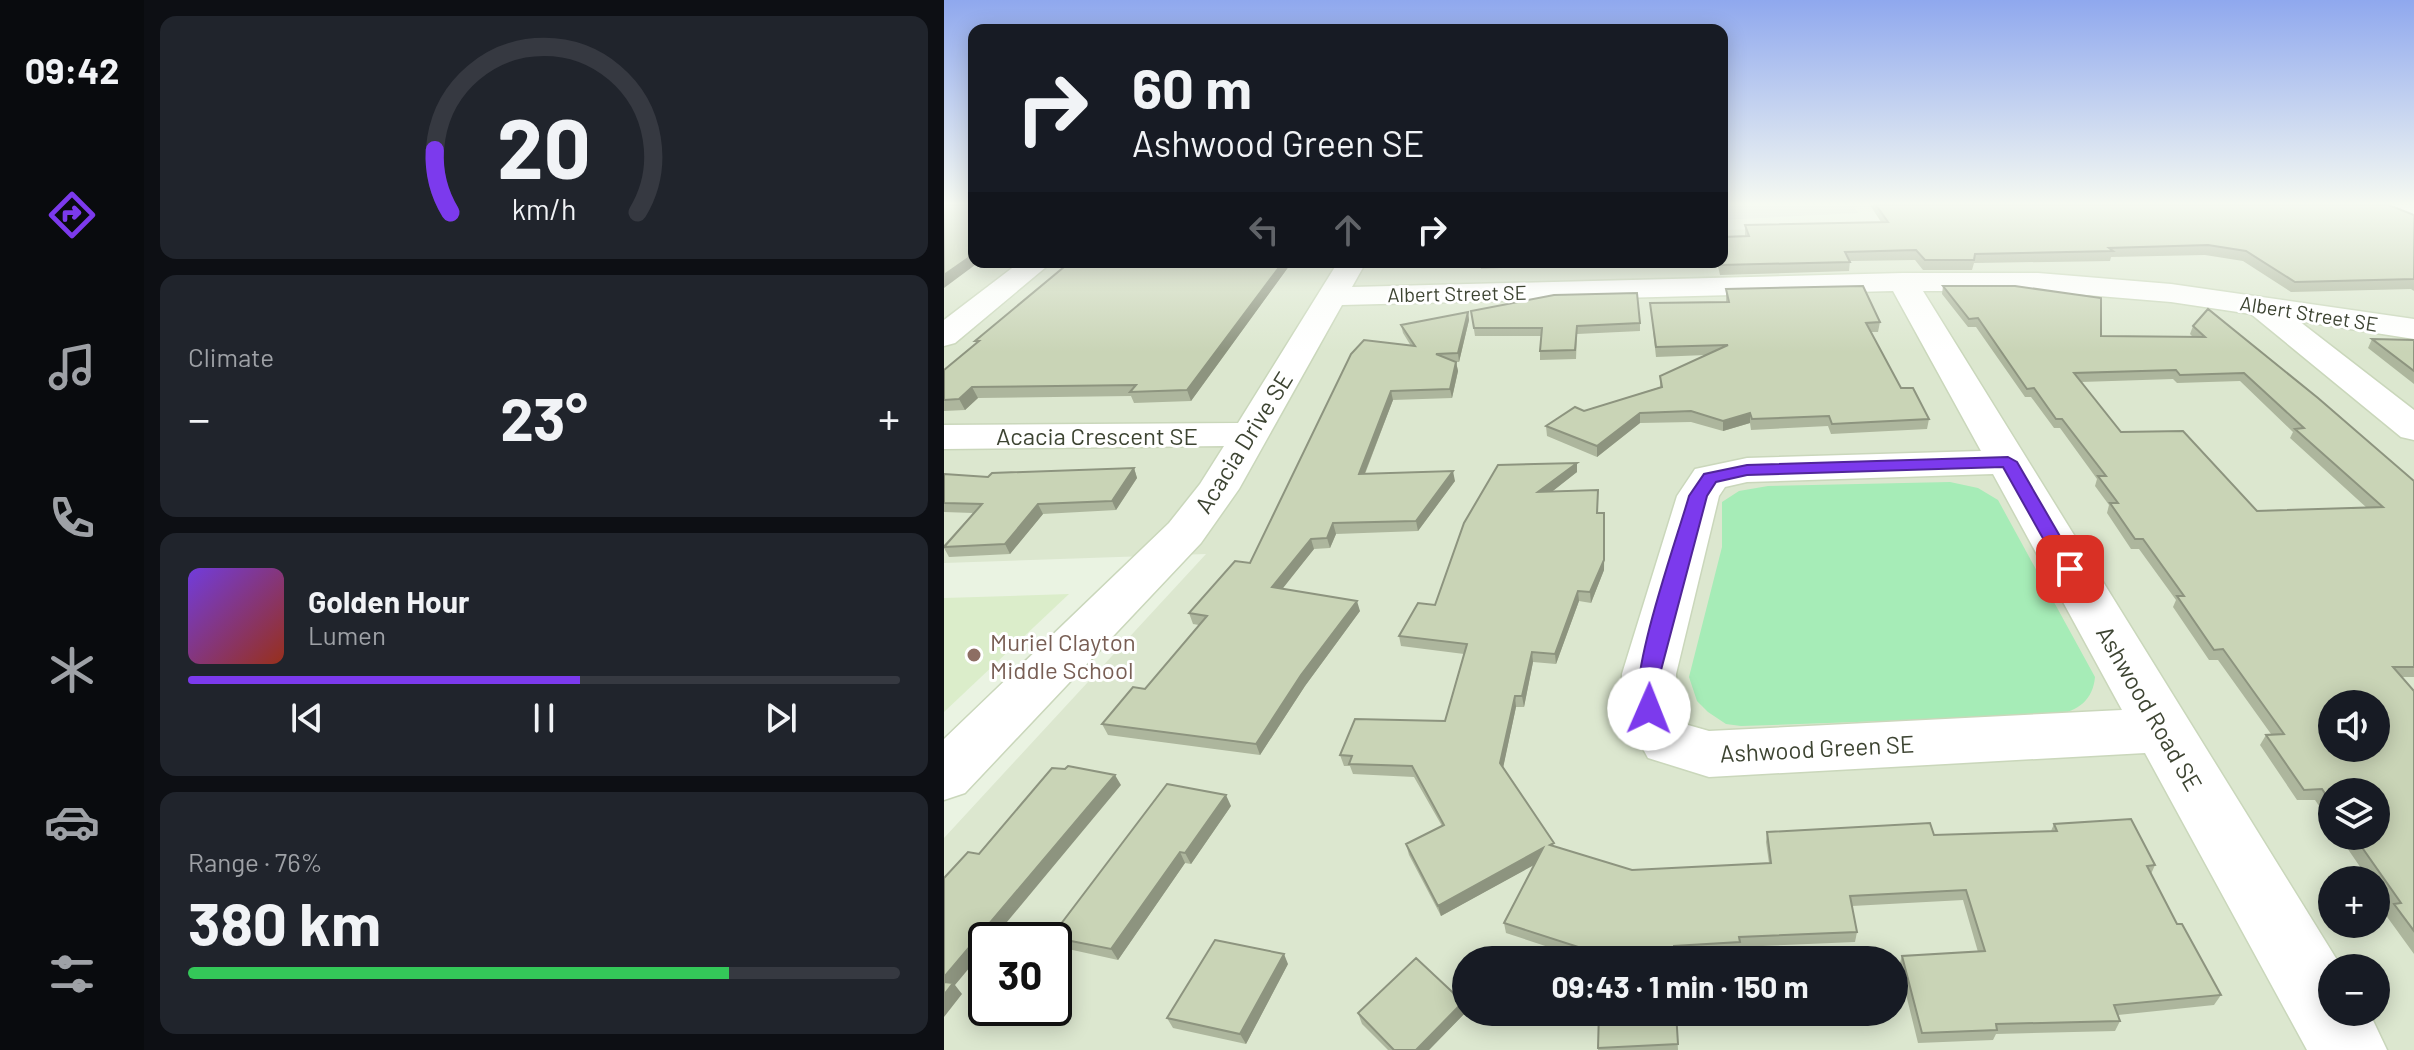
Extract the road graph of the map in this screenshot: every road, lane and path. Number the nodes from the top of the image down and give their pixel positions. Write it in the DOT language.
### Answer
graph roads {
  1 [pos="1030,268"];
  2 [pos="1674,275"];
  3 [pos="1342,279"];
  4 [pos="1903,282"];
  5 [pos="2259,305"];
  6 [pos="2414,329"];
  7 [pos="944,336"];
  8 [pos="2414,429"];
  9 [pos="1251,434"];
  10 [pos="944,437"];
  11 [pos="2008,462"];
  12 [pos="2162,730"];
  13 [pos="944,776"];
  14 [pos="2349,1050"];
  1 -- 7 [label="street"];
  2 -- 3 [label="street, Albert Street SE"];
  2 -- 4 [label="street, Albert Street SE"];
  3 -- 9 [label="street, Acacia Drive SE"];
  4 -- 5 [label="street, Albert Street SE"];
  4 -- 11 [label="street, Ashwood Road SE"];
  5 -- 6 [label="street, Albert Street SE"];
  5 -- 8 [label="street"];
  9 -- 10 [label="street, Acacia Crescent SE"];
  9 -- 13 [label="street, Acacia Drive SE"];
  11 -- 12 [label="street, Ashwood Road SE"];
  11 -- 12 [label="street, Ashwood Green SE"];
  12 -- 14 [label="street, Ashwood Road SE"];
}
